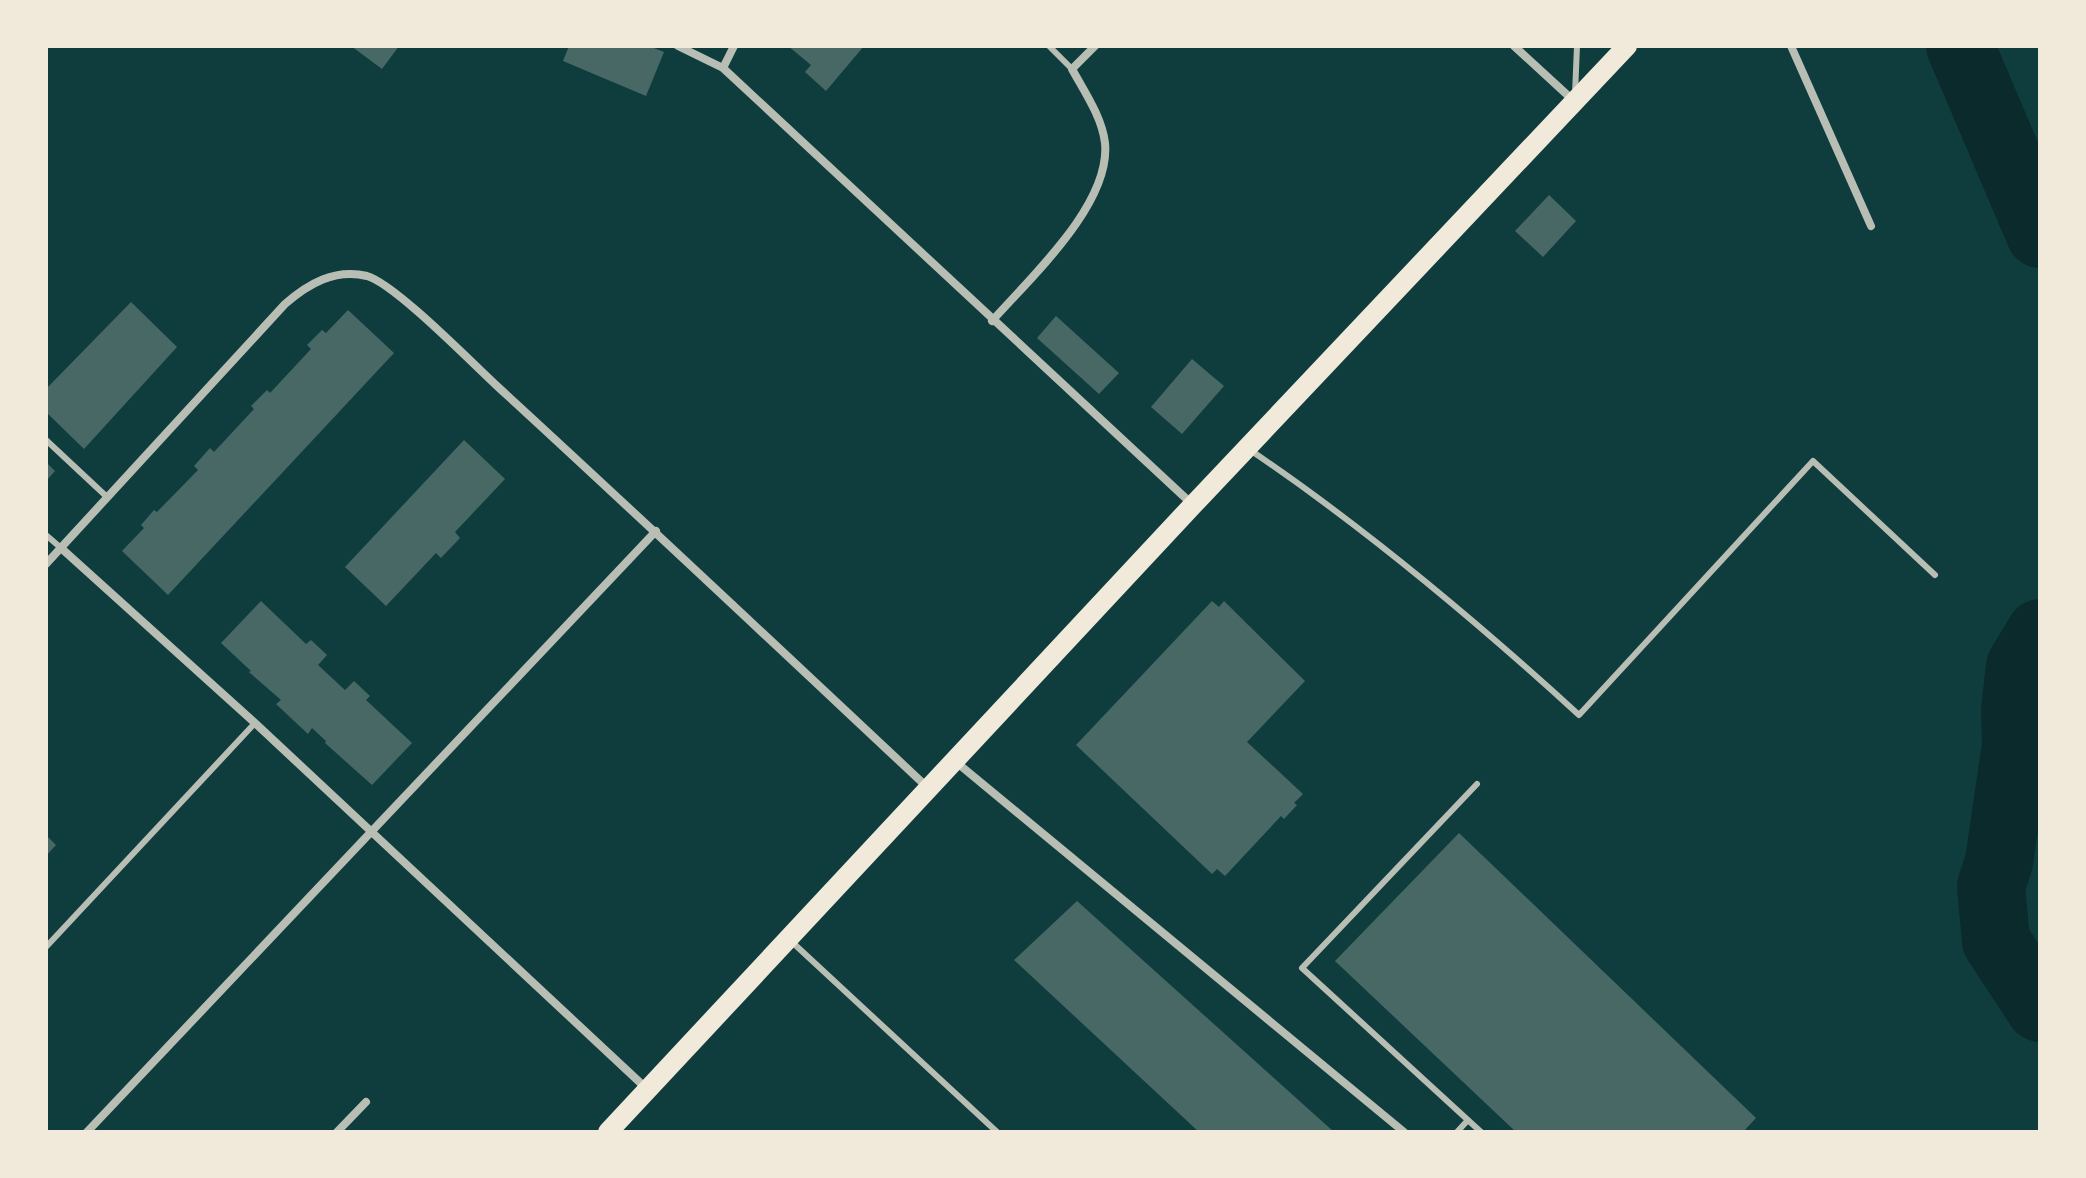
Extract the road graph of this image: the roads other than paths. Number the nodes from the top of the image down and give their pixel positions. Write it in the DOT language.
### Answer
graph roads {
  1 [pos="678,46"];
  2 [pos="734,46"];
  3 [pos="1049,46"];
  4 [pos="1095,46"];
  5 [pos="1514,46"];
  6 [pos="1577,46"];
  7 [pos="1627,46"];
  8 [pos="1791,46"];
  9 [pos="723,68"];
  10 [pos="1072,69"];
  11 [pos="1575,102"];
  12 [pos="1871,226"];
  13 [pos="992,321"];
  14 [pos="46,440"];
  15 [pos="1247,448"];
  16 [pos="107,497"];
  17 [pos="1193,505"];
  18 [pos="656,531"];
  19 [pos="46,535"];
  20 [pos="61,548"];
  21 [pos="46,564"];
  22 [pos="1935,575"];
  23 [pos="255,723"];
  24 [pos="955,761"];
  25 [pos="1477,784"];
  26 [pos="929,789"];
  27 [pos="369,832"];
  28 [pos="789,939"];
  29 [pos="46,947"];
  30 [pos="648,1090"];
  31 [pos="366,1102"];
  32 [pos="1468,1120"];
  33 [pos="615,1130"];
  34 [pos="87,1132"];
  35 [pos="337,1132"];
  36 [pos="997,1132"];
  37 [pos="1404,1132"];
  38 [pos="1457,1132"];
  39 [pos="1481,1132"];
  1 -- 9 [label="street"];
  2 -- 9 [label="street"];
  3 -- 10 [label="lane"];
  4 -- 10 [label="street"];
  5 -- 11 [label="street"];
  6 -- 11 [label="lane"];
  7 -- 11 [label="main road"];
  8 -- 12 [label="street"];
  9 -- 13 [label="street"];
  10 -- 13 [label="street"];
  11 -- 15 [label="main road"];
  13 -- 17 [label="street"];
  14 -- 16 [label="lane"];
  15 -- 17 [label="main road"];
  15 -- 22 [label="lane"];
  16 -- 18 [label="street"];
  16 -- 20 [label="street"];
  17 -- 24 [label="main road"];
  18 -- 26 [label="street"];
  18 -- 27 [label="street"];
  19 -- 20 [label="lane"];
  20 -- 21 [label="street"];
  20 -- 23 [label="street"];
  23 -- 27 [label="street"];
  23 -- 29 [label="lane"];
  24 -- 26 [label="main road"];
  24 -- 37 [label="street"];
  25 -- 32 [label="lane"];
  26 -- 28 [label="main road"];
  27 -- 30 [label="street"];
  27 -- 34 [label="street"];
  28 -- 30 [label="main road"];
  28 -- 36 [label="lane"];
  30 -- 33 [label="main road"];
  31 -- 35 [label="street"];
  32 -- 38 [label="lane"];
  32 -- 39 [label="lane"];
}
